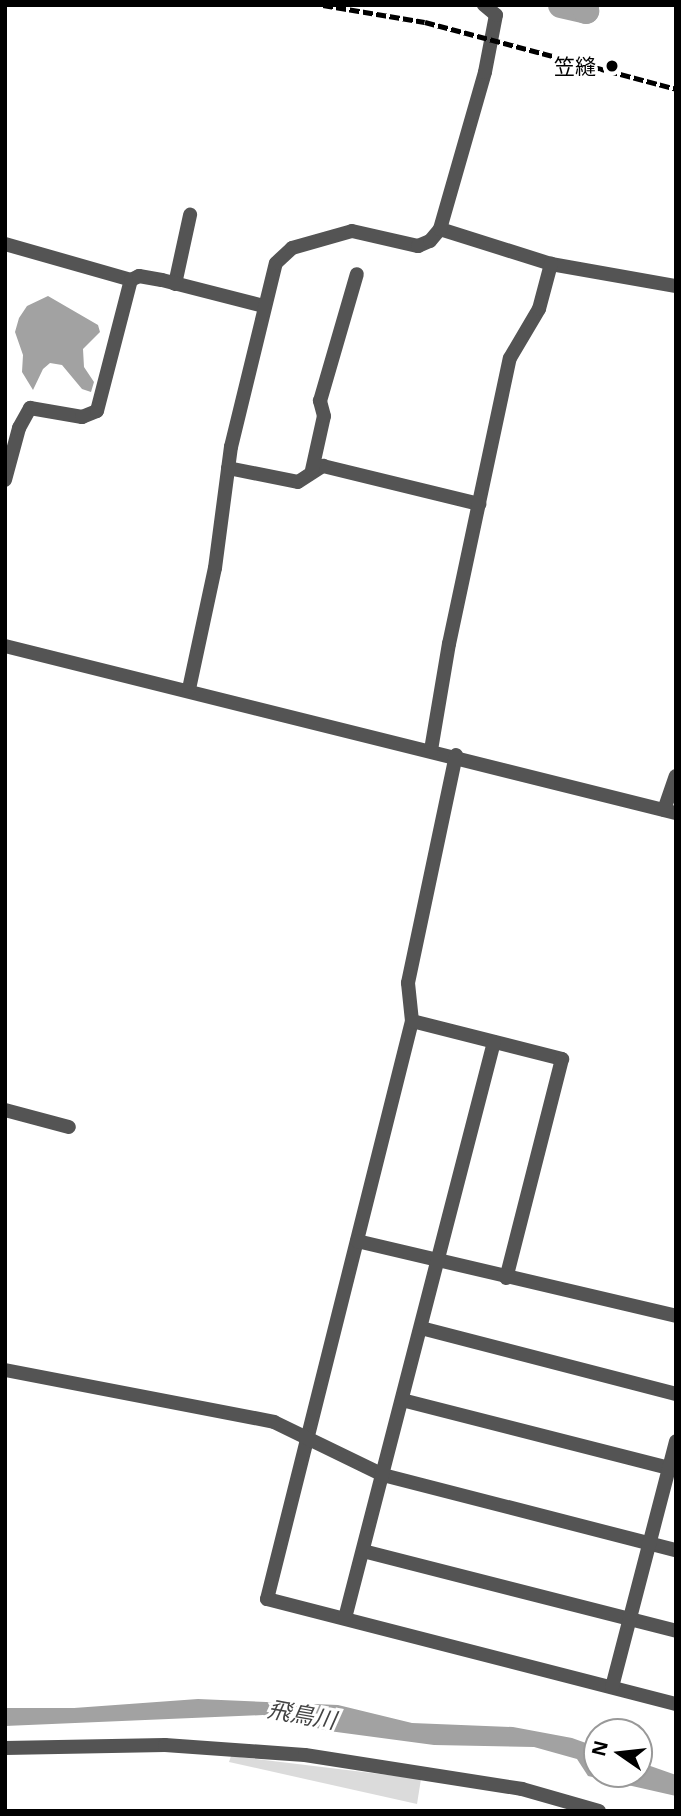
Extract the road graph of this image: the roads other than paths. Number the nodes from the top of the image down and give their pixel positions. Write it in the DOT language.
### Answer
graph roads {
  1 [pos="484,5"];
  2 [pos="190,215"];
  3 [pos="440,229"];
  4 [pos="5,244"];
  5 [pos="551,264"];
  6 [pos="356,274"];
  7 [pos="131,280"];
  8 [pos="175,284"];
  9 [pos="676,286"];
  10 [pos="264,306"];
  11 [pos="228,468"];
  12 [pos="312,470"];
  13 [pos="5,480"];
  14 [pos="479,504"];
  15 [pos="5,646"];
  16 [pos="189,689"];
  17 [pos="431,750"];
  18 [pos="456,755"];
  19 [pos="676,776"];
  20 [pos="670,811"];
  21 [pos="412,1021"];
  22 [pos="494,1042"];
  23 [pos="5,1110"];
  24 [pos="69,1127"];
  25 [pos="357,1241"];
  26 [pos="437,1261"];
  27 [pos="506,1278"];
  28 [pos="676,1316"];
  29 [pos="421,1328"];
  30 [pos="5,1370"];
  31 [pos="676,1395"];
  32 [pos="402,1400"];
  33 [pos="307,1438"];
  34 [pos="676,1441"];
  35 [pos="672,1469"];
  36 [pos="383,1475"];
  37 [pos="650,1543"];
  38 [pos="676,1550"];
  39 [pos="363,1551"];
  40 [pos="345,1618"];
  41 [pos="630,1619"];
  42 [pos="676,1631"];
  43 [pos="612,1687"];
  44 [pos="676,1704"];
  45 [pos="5,1748"];
  46 [pos="599,1811"];
  1 -- 3 [label="street"];
  2 -- 8 [label="street"];
  3 -- 5 [label="street"];
  3 -- 10 [label="street"];
  4 -- 7 [label="street"];
  5 -- 9 [label="street"];
  5 -- 14 [label="street"];
  6 -- 12 [label="street"];
  7 -- 8 [label="street"];
  7 -- 13 [label="street"];
  8 -- 10 [label="street"];
  10 -- 11 [label="street"];
  11 -- 12 [label="street"];
  11 -- 16 [label="street"];
  12 -- 14 [label="street"];
  14 -- 17 [label="street"];
  15 -- 16 [label="street"];
  16 -- 17 [label="street"];
  17 -- 18 [label="street"];
  18 -- 20 [label="street"];
  18 -- 21 [label="street"];
  19 -- 20 [label="street"];
  21 -- 22 [label="street"];
  21 -- 25 [label="street"];
  22 -- 26 [label="street"];
  22 -- 27 [label="street"];
  23 -- 24 [label="street"];
  25 -- 26 [label="street"];
  25 -- 33 [label="street"];
  26 -- 27 [label="street"];
  26 -- 29 [label="street"];
  27 -- 28 [label="street"];
  29 -- 31 [label="street"];
  29 -- 32 [label="street"];
  30 -- 33 [label="street"];
  32 -- 35 [label="street"];
  32 -- 36 [label="street"];
  33 -- 36 [label="street"];
  33 -- 40 [label="street"];
  34 -- 35 [label="street"];
  35 -- 37 [label="street"];
  36 -- 37 [label="street"];
  36 -- 39 [label="street"];
  37 -- 38 [label="street"];
  37 -- 41 [label="street"];
  39 -- 40 [label="street"];
  39 -- 41 [label="street"];
  40 -- 43 [label="street"];
  41 -- 42 [label="street"];
  41 -- 43 [label="street"];
  43 -- 44 [label="street"];
  45 -- 46 [label="street"];
}
